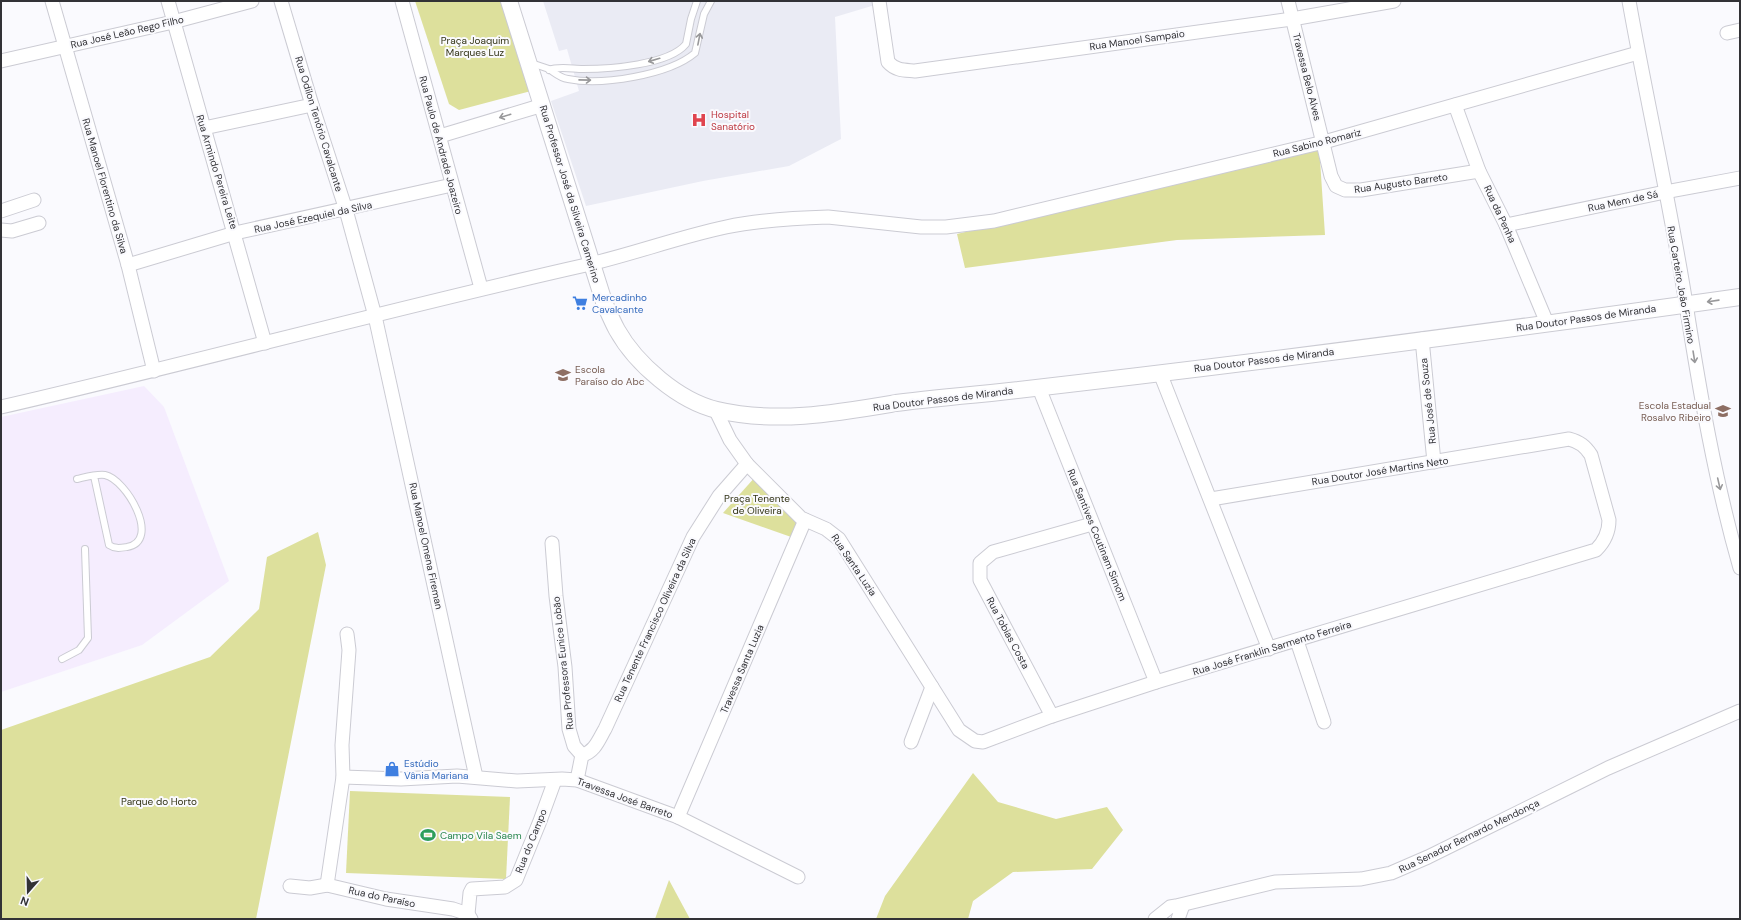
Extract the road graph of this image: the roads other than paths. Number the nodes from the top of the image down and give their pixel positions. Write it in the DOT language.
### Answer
graph roads {
  1 [pos="52,1"];
  2 [pos="168,1"];
  3 [pos="252,1"];
  4 [pos="281,1"];
  5 [pos="402,1"];
  6 [pos="509,1"];
  7 [pos="697,1"];
  8 [pos="712,1"];
  9 [pos="879,1"];
  10 [pos="1288,1"];
  11 [pos="1394,1"];
  12 [pos="1628,1"];
  13 [pos="1292,18"];
  14 [pos="173,22"];
  15 [pos="65,47"];
  16 [pos="1638,53"];
  17 [pos="1,61"];
  18 [pos="528,61"];
  19 [pos="549,70"];
  20 [pos="312,105"];
  21 [pos="543,105"];
  22 [pos="1455,105"];
  23 [pos="204,128"];
  24 [pos="440,136"];
  25 [pos="1324,142"];
  26 [pos="1479,171"];
  27 [pos="1331,176"];
  28 [pos="1740,178"];
  29 [pos="452,185"];
  30 [pos="1665,192"];
  31 [pos="34,200"];
  32 [pos="346,210"];
  33 [pos="1,211"];
  34 [pos="39,223"];
  35 [pos="1506,225"];
  36 [pos="1,230"];
  37 [pos="235,233"];
  38 [pos="591,264"];
  39 [pos="128,265"];
  40 [pos="481,288"];
  41 [pos="1740,297"];
  42 [pos="1686,304"];
  43 [pos="375,316"];
  44 [pos="1546,323"];
  45 [pos="1422,340"];
  46 [pos="265,343"];
  47 [pos="154,371"];
  48 [pos="1160,373"];
  49 [pos="1039,388"];
  50 [pos="1,407"];
  51 [pos="715,410"];
  52 [pos="788,416"];
  53 [pos="1434,462"];
  54 [pos="747,464"];
  55 [pos="94,476"];
  56 [pos="77,479"];
  57 [pos="1211,499"];
  58 [pos="805,520"];
  59 [pos="1092,524"];
  60 [pos="1736,539"];
  61 [pos="552,543"];
  62 [pos="85,549"];
  63 [pos="1596,550"];
  64 [pos="1740,568"];
  65 [pos="347,634"];
  66 [pos="1297,640"];
  67 [pos="1269,649"];
  68 [pos="62,659"];
  69 [pos="1156,682"];
  70 [pos="932,687"];
  71 [pos="1740,711"];
  72 [pos="1052,716"];
  73 [pos="1324,722"];
  74 [pos="955,725"];
  75 [pos="911,742"];
  76 [pos="582,755"];
  77 [pos="343,777"];
  78 [pos="476,777"];
  79 [pos="555,780"];
  80 [pos="577,780"];
  81 [pos="678,818"];
  82 [pos="798,877"];
  83 [pos="290,886"];
  84 [pos="328,886"];
  85 [pos="1183,905"];
  86 [pos="469,916"];
  87 [pos="1155,919"];
  88 [pos="1178,919"];
  1 -- 15 [label="street, Rua Manoel Florentino da Silva"];
  2 -- 14 [label="street, Rua Armindo Pereira Leite"];
  3 -- 14 [label="street, Rua José Leão Rego Filho"];
  4 -- 20 [label="street, Rua Odilon Tenório Cavalcante"];
  5 -- 24 [label="street, Rua Paulo de Andrade Joazeiro"];
  6 -- 18 [label="street, Rua Professor José da Silveira Camerino"];
  7 -- 19 [label="lane, one-way"];
  19 -- 8 [label="lane, one-way"];
  9 -- 13 [label="street, Rua Manoel Sampaio"];
  10 -- 13 [label="street, Travessa Belo Alves"];
  11 -- 13 [label="street, Rua Manoel Sampaio"];
  12 -- 16 [label="street, Rua Carteiro João Firmino"];
  13 -- 25 [label="street, Travessa Belo Alves"];
  14 -- 15 [label="street, Rua José Leão Rego Filho"];
  14 -- 23 [label="street, Rua Armindo Pereira Leite"];
  15 -- 17 [label="street, Rua José Leão Rego Filho"];
  15 -- 39 [label="street, Rua Manoel Florentino da Silva"];
  16 -- 22 [label="street, Rua Sabino Romariz"];
  16 -- 30 [label="street, Rua Carteiro João Firmino"];
  18 -- 19 [label="lane"];
  18 -- 21 [label="street, Rua Professor José da Silveira Camerino"];
  20 -- 23 [label="street"];
  20 -- 32 [label="street, Rua Odilon Tenório Cavalcante"];
  21 -- 24 [label="street, one-way"];
  21 -- 38 [label="street, Rua Professor José da Silveira Camerino"];
  22 -- 25 [label="street, Rua Sabino Romariz"];
  22 -- 26 [label="street, Rua da Penha"];
  23 -- 37 [label="street, Rua Armindo Pereira Leite"];
  24 -- 29 [label="street, Rua Paulo de Andrade Joazeiro"];
  25 -- 27 [label="street, Travessa Belo Alves"];
  25 -- 38 [label="street, Rua Sabino Romariz"];
  26 -- 27 [label="street, Rua Augusto Barreto"];
  26 -- 35 [label="street, Rua da Penha"];
  28 -- 30 [label="street, Rua Mem de Sá"];
  29 -- 32 [label="street, Rua José Ezequiel da Silva"];
  29 -- 40 [label="street, Rua Paulo de Andrade Joazeiro"];
  30 -- 35 [label="street, Rua Mem de Sá"];
  30 -- 42 [label="street, Rua Carteiro João Firmino"];
  31 -- 33 [label="street"];
  32 -- 37 [label="street, Rua José Ezequiel da Silva"];
  32 -- 43 [label="street, Rua Odilon Tenório Cavalcante"];
  34 -- 36 [label="street"];
  35 -- 44 [label="street, Rua da Penha"];
  37 -- 39 [label="street, Rua José Ezequiel da Silva"];
  37 -- 46 [label="street, Rua Armindo Pereira Leite"];
  38 -- 40 [label="street, Rua Sabino Romariz"];
  38 -- 51 [label="street, Rua Professor José da Silveira Camerino"];
  39 -- 47 [label="street, Rua Manoel Florentino da Silva"];
  40 -- 43 [label="street, Rua Sabino Romariz"];
  41 -- 42 [label="street, Rua Doutor Passos de Miranda, one-way"];
  42 -- 44 [label="street, Rua Doutor Passos de Miranda"];
  42 -- 60 [label="street, Rua Carteiro João Firmino, one-way"];
  43 -- 46 [label="street, Rua Sabino Romariz"];
  43 -- 78 [label="street, Rua Manoel Omena Fireman"];
  44 -- 45 [label="street, Rua Doutor Passos de Miranda"];
  45 -- 48 [label="street, Rua Doutor Passos de Miranda"];
  45 -- 53 [label="street, Rua José de Souza"];
  46 -- 47 [label="street, Rua Sabino Romariz"];
  47 -- 50 [label="street, Rua Sabino Romariz"];
  48 -- 49 [label="street, Rua Doutor Passos de Miranda"];
  48 -- 57 [label="street"];
  49 -- 52 [label="street, Rua Doutor Passos de Miranda"];
  49 -- 59 [label="street, Rua Santives Coutinam Simom"];
  51 -- 52 [label="street, Rua Professor José da Silveira Camerino"];
  51 -- 54 [label="street, Rua Santa Luzia"];
  53 -- 57 [label="street, Rua Doutor José Martins Neto"];
  53 -- 63 [label="street, Rua Doutor José Martins Neto"];
  54 -- 58 [label="street, Rua Santa Luzia"];
  54 -- 76 [label="street, Rua Tenente Francisco Oliveira da Silva"];
  55 -- 55 [label="lane"];
  55 -- 56 [label="lane"];
  57 -- 67 [label="street"];
  58 -- 70 [label="street, Rua Santa Luzia"];
  58 -- 81 [label="street, Travessa Santa Luzia"];
  59 -- 69 [label="street, Rua Santives Coutinam Simom"];
  59 -- 72 [label="street, Rua Tobias Costa"];
  60 -- 64 [label="street, Rua Carteiro João Firmino"];
  61 -- 76 [label="street, Rua Professora Eunice Lobão"];
  62 -- 68 [label="lane"];
  63 -- 66 [label="street, Rua José Franklin Sarmento Ferreira"];
  65 -- 77 [label="street"];
  66 -- 67 [label="street, Rua José Franklin Sarmento Ferreira"];
  66 -- 73 [label="street"];
  67 -- 69 [label="street, Rua José Franklin Sarmento Ferreira"];
  69 -- 72 [label="street, Rua José Franklin Sarmento Ferreira"];
  70 -- 74 [label="street, Rua Santa Luzia"];
  70 -- 75 [label="street"];
  71 -- 85 [label="street, Rua Senador Bernardo Mendonça"];
  72 -- 74 [label="street, Rua José Franklin Sarmento Ferreira"];
  76 -- 80 [label="street"];
  77 -- 78 [label="street, Travessa José Barreto"];
  77 -- 84 [label="street"];
  78 -- 79 [label="street, Travessa José Barreto"];
  79 -- 80 [label="street, Travessa José Barreto"];
  79 -- 86 [label="street, Rua do Campo"];
  80 -- 81 [label="street, Travessa José Barreto"];
  81 -- 82 [label="street, Travessa José Barreto"];
  83 -- 84 [label="street, Rua do Paraíso"];
  84 -- 86 [label="street, Rua do Paraíso"];
  85 -- 87 [label="street, Rua Senador Bernardo Mendonça"];
  85 -- 88 [label="street"];
}
